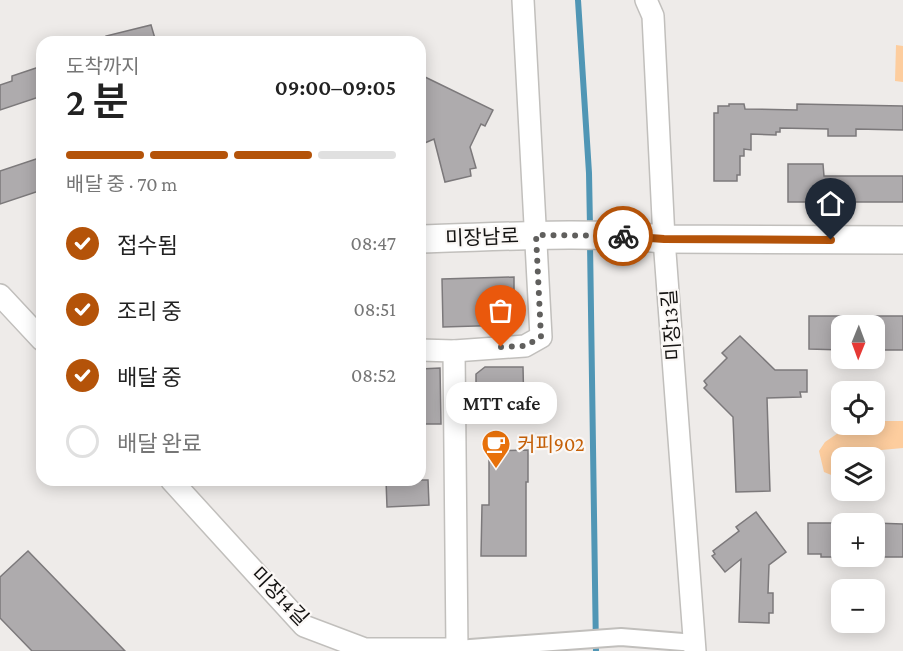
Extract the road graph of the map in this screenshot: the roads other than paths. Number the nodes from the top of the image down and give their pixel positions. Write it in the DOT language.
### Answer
graph roads {
  1 [pos="523,0"];
  2 [pos="646,0"];
  3 [pos="536,235"];
  4 [pos="651,238"];
  5 [pos="426,239"];
  6 [pos="903,240"];
  7 [pos="0,295"];
  8 [pos="36,334"];
  9 [pos="426,350"];
  10 [pos="454,351"];
  11 [pos="176,486"];
  12 [pos="695,647"];
  13 [pos="457,649"];
  1 -- 3 [label="street"];
  2 -- 4 [label="street, 미장13길"];
  3 -- 4 [label="street, 미장남로"];
  3 -- 5 [label="street, 미장남로"];
  3 -- 10 [label="street"];
  4 -- 6 [label="street, 미장남로"];
  4 -- 12 [label="street, 미장13길"];
  7 -- 8 [label="street"];
  9 -- 10 [label="street"];
  10 -- 13 [label="street"];
  11 -- 13 [label="street, 미장14길"];
  12 -- 13 [label="street"];
}
